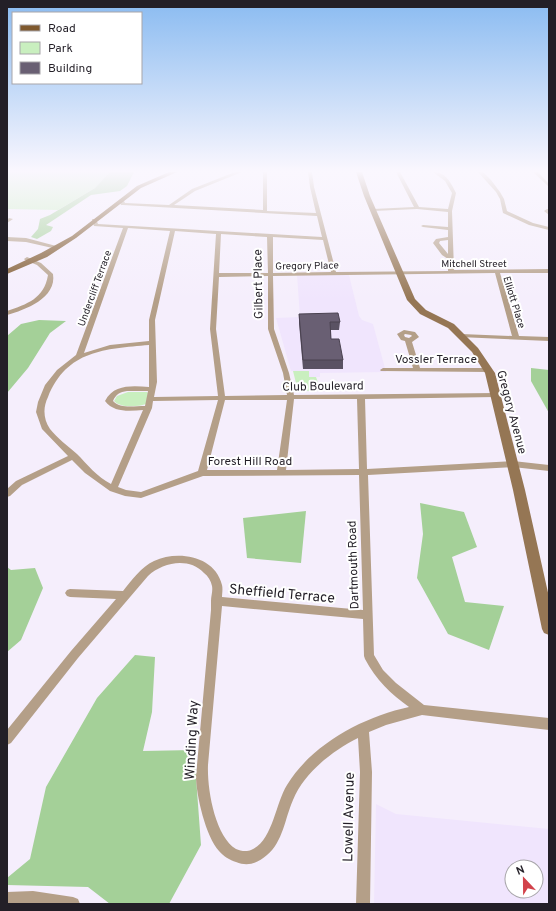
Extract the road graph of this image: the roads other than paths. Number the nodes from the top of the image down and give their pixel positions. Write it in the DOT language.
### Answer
graph roads {
  1 [pos="102,215"];
  2 [pos="102,215"];
  3 [pos="310,215"];
  4 [pos="319,215"];
  5 [pos="375,215"];
  6 [pos="450,215"];
  7 [pos="510,215"];
  8 [pos="91,223"];
  9 [pos="423,226"];
  10 [pos="126,227"];
  11 [pos="451,229"];
  12 [pos="549,229"];
  13 [pos="173,230"];
  14 [pos="219,232"];
  15 [pos="270,236"];
  16 [pos="450,238"];
  17 [pos="7,239"];
  18 [pos="325,239"];
  19 [pos="54,247"];
  20 [pos="450,258"];
  21 [pos="30,260"];
  22 [pos="7,268"];
  23 [pos="549,271"];
  24 [pos="7,272"];
  25 [pos="451,272"];
  26 [pos="497,272"];
  27 [pos="398,273"];
  28 [pos="334,274"];
  29 [pos="216,275"];
  30 [pos="270,275"];
  31 [pos="7,313"];
  32 [pos="461,336"];
  33 [pos="516,337"];
  34 [pos="549,339"];
  35 [pos="408,340"];
  36 [pos="152,342"];
  37 [pos="79,356"];
  38 [pos="383,370"];
  39 [pos="417,370"];
  40 [pos="488,370"];
  41 [pos="152,389"];
  42 [pos="496,394"];
  43 [pos="360,396"];
  44 [pos="291,397"];
  45 [pos="222,398"];
  46 [pos="150,399"];
  47 [pos="148,408"];
  48 [pos="74,456"];
  49 [pos="513,464"];
  50 [pos="549,468"];
  51 [pos="362,472"];
  52 [pos="202,473"];
  53 [pos="281,473"];
  54 [pos="113,489"];
  55 [pos="7,494"];
  56 [pos="70,593"];
  57 [pos="125,595"];
  58 [pos="216,601"];
  59 [pos="368,615"];
  60 [pos="549,629"];
  61 [pos="422,710"];
  62 [pos="549,724"];
  63 [pos="363,730"];
  64 [pos="7,739"];
  65 [pos="7,899"];
  66 [pos="73,904"];
  67 [pos="363,904"];
  1 -- 8 [label="main road"];
  2 -- 8 [label="main road"];
  3 -- 4 [label="street"];
  4 -- 18 [label="street"];
  5 -- 27 [label="main road, Gregory Avenue"];
  6 -- 11 [label="street"];
  7 -- 12 [label="street"];
  8 -- 10 [label="street"];
  8 -- 19 [label="main road"];
  9 -- 11 [label="street"];
  10 -- 13 [label="street"];
  10 -- 37 [label="street, Undercliff Terrace"];
  11 -- 16 [label="street"];
  13 -- 14 [label="street"];
  13 -- 36 [label="street"];
  14 -- 15 [label="street"];
  14 -- 29 [label="street"];
  15 -- 18 [label="street"];
  15 -- 30 [label="street, Gilbert Place"];
  16 -- 20 [label="street"];
  16 -- 20 [label="street"];
  17 -- 19 [label="street"];
  18 -- 28 [label="street"];
  19 -- 21 [label="main road"];
  20 -- 25 [label="street"];
  21 -- 22 [label="main road"];
  21 -- 24 [label="main road"];
  21 -- 31 [label="street"];
  23 -- 26 [label="street, Mitchell Street"];
  25 -- 26 [label="street, Mitchell Street"];
  25 -- 27 [label="street, Mitchell Street"];
  26 -- 33 [label="street, Elliott Place"];
  27 -- 28 [label="street, Gregory Place"];
  27 -- 32 [label="main road, Gregory Avenue"];
  28 -- 30 [label="street, Gregory Place"];
  29 -- 30 [label="street, Gregory Place"];
  29 -- 45 [label="street"];
  30 -- 44 [label="street, Gilbert Place"];
  32 -- 33 [label="street"];
  32 -- 40 [label="main road, Gregory Avenue"];
  33 -- 34 [label="street"];
  35 -- 39 [label="street"];
  36 -- 37 [label="street, Forest Hill Road"];
  36 -- 41 [label="street"];
  37 -- 48 [label="street, Forest Hill Road"];
  38 -- 39 [label="street, Vossler Terrace"];
  39 -- 40 [label="street, Vossler Terrace"];
  40 -- 42 [label="main road, Gregory Avenue"];
  41 -- 46 [label="street"];
  41 -- 47 [label="street"];
  42 -- 43 [label="street, Club Boulevard"];
  42 -- 49 [label="main road, Gregory Avenue"];
  43 -- 44 [label="street, Club Boulevard"];
  43 -- 51 [label="street, Dartmouth Road"];
  44 -- 45 [label="street, Club Boulevard"];
  44 -- 53 [label="street, Gilbert Place"];
  45 -- 46 [label="street, Club Boulevard"];
  45 -- 52 [label="street"];
  46 -- 47 [label="street"];
  47 -- 54 [label="street"];
  48 -- 54 [label="street, Forest Hill Road"];
  48 -- 55 [label="street"];
  49 -- 50 [label="street, Forest Hill Road"];
  49 -- 51 [label="street, Forest Hill Road"];
  49 -- 60 [label="main road, Gregory Avenue"];
  51 -- 53 [label="street, Forest Hill Road"];
  51 -- 59 [label="street, Dartmouth Road"];
  52 -- 53 [label="street, Forest Hill Road"];
  52 -- 54 [label="street, Forest Hill Road"];
  56 -- 57 [label="street"];
  57 -- 58 [label="street, Winding Way"];
  57 -- 64 [label="street, Winding Way"];
  58 -- 59 [label="street, Sheffield Terrace"];
  58 -- 63 [label="street, Winding Way"];
  59 -- 61 [label="street, Dartmouth Road"];
  61 -- 62 [label="street, Winding Way"];
  61 -- 63 [label="street, Winding Way"];
  63 -- 67 [label="street, Lowell Avenue"];
  65 -- 66 [label="street"];
}
